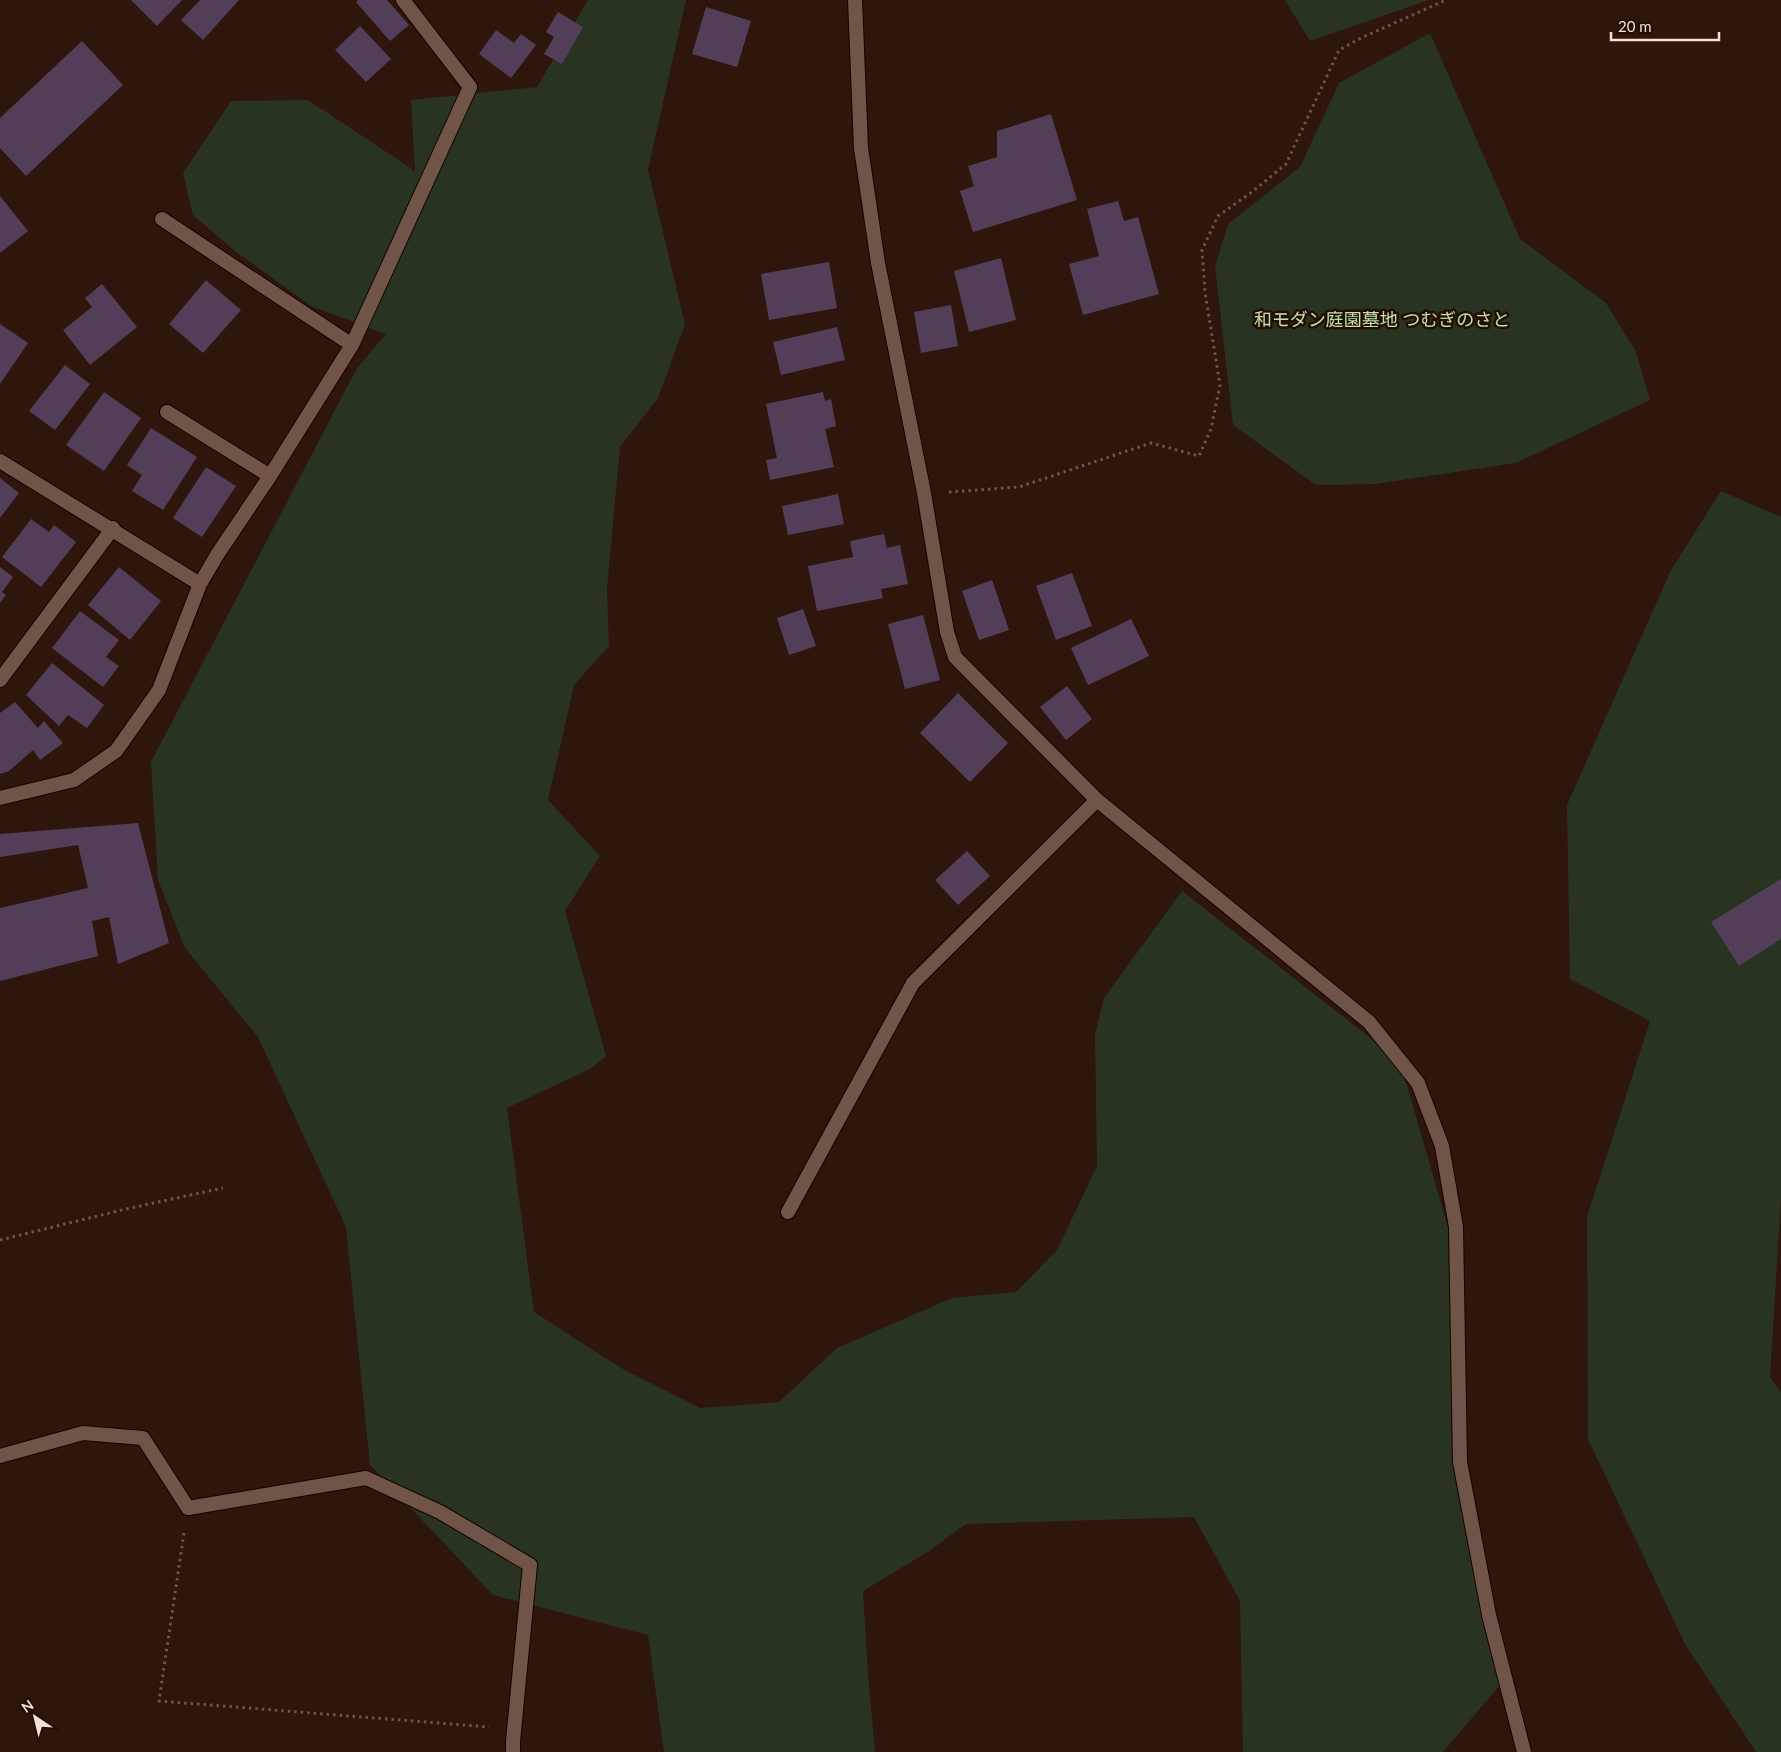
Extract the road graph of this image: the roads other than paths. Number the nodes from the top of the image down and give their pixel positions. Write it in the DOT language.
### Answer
graph roads {
  1 [pos="403,0"];
  2 [pos="855,0"];
  3 [pos="162,219"];
  4 [pos="352,345"];
  5 [pos="167,412"];
  6 [pos="0,461"];
  7 [pos="270,476"];
  8 [pos="112,528"];
  9 [pos="200,584"];
  10 [pos="0,680"];
  11 [pos="0,798"];
  12 [pos="1097,800"];
  13 [pos="788,1212"];
  14 [pos="0,1456"];
  15 [pos="514,1752"];
  16 [pos="1524,1752"];
  1 -- 4 [label="street"];
  2 -- 12 [label="street"];
  3 -- 4 [label="street"];
  4 -- 7 [label="street"];
  5 -- 7 [label="street"];
  6 -- 8 [label="street"];
  7 -- 9 [label="street"];
  8 -- 9 [label="street"];
  8 -- 10 [label="street"];
  9 -- 11 [label="street"];
  12 -- 13 [label="street"];
  12 -- 16 [label="street"];
  14 -- 15 [label="street"];
}
